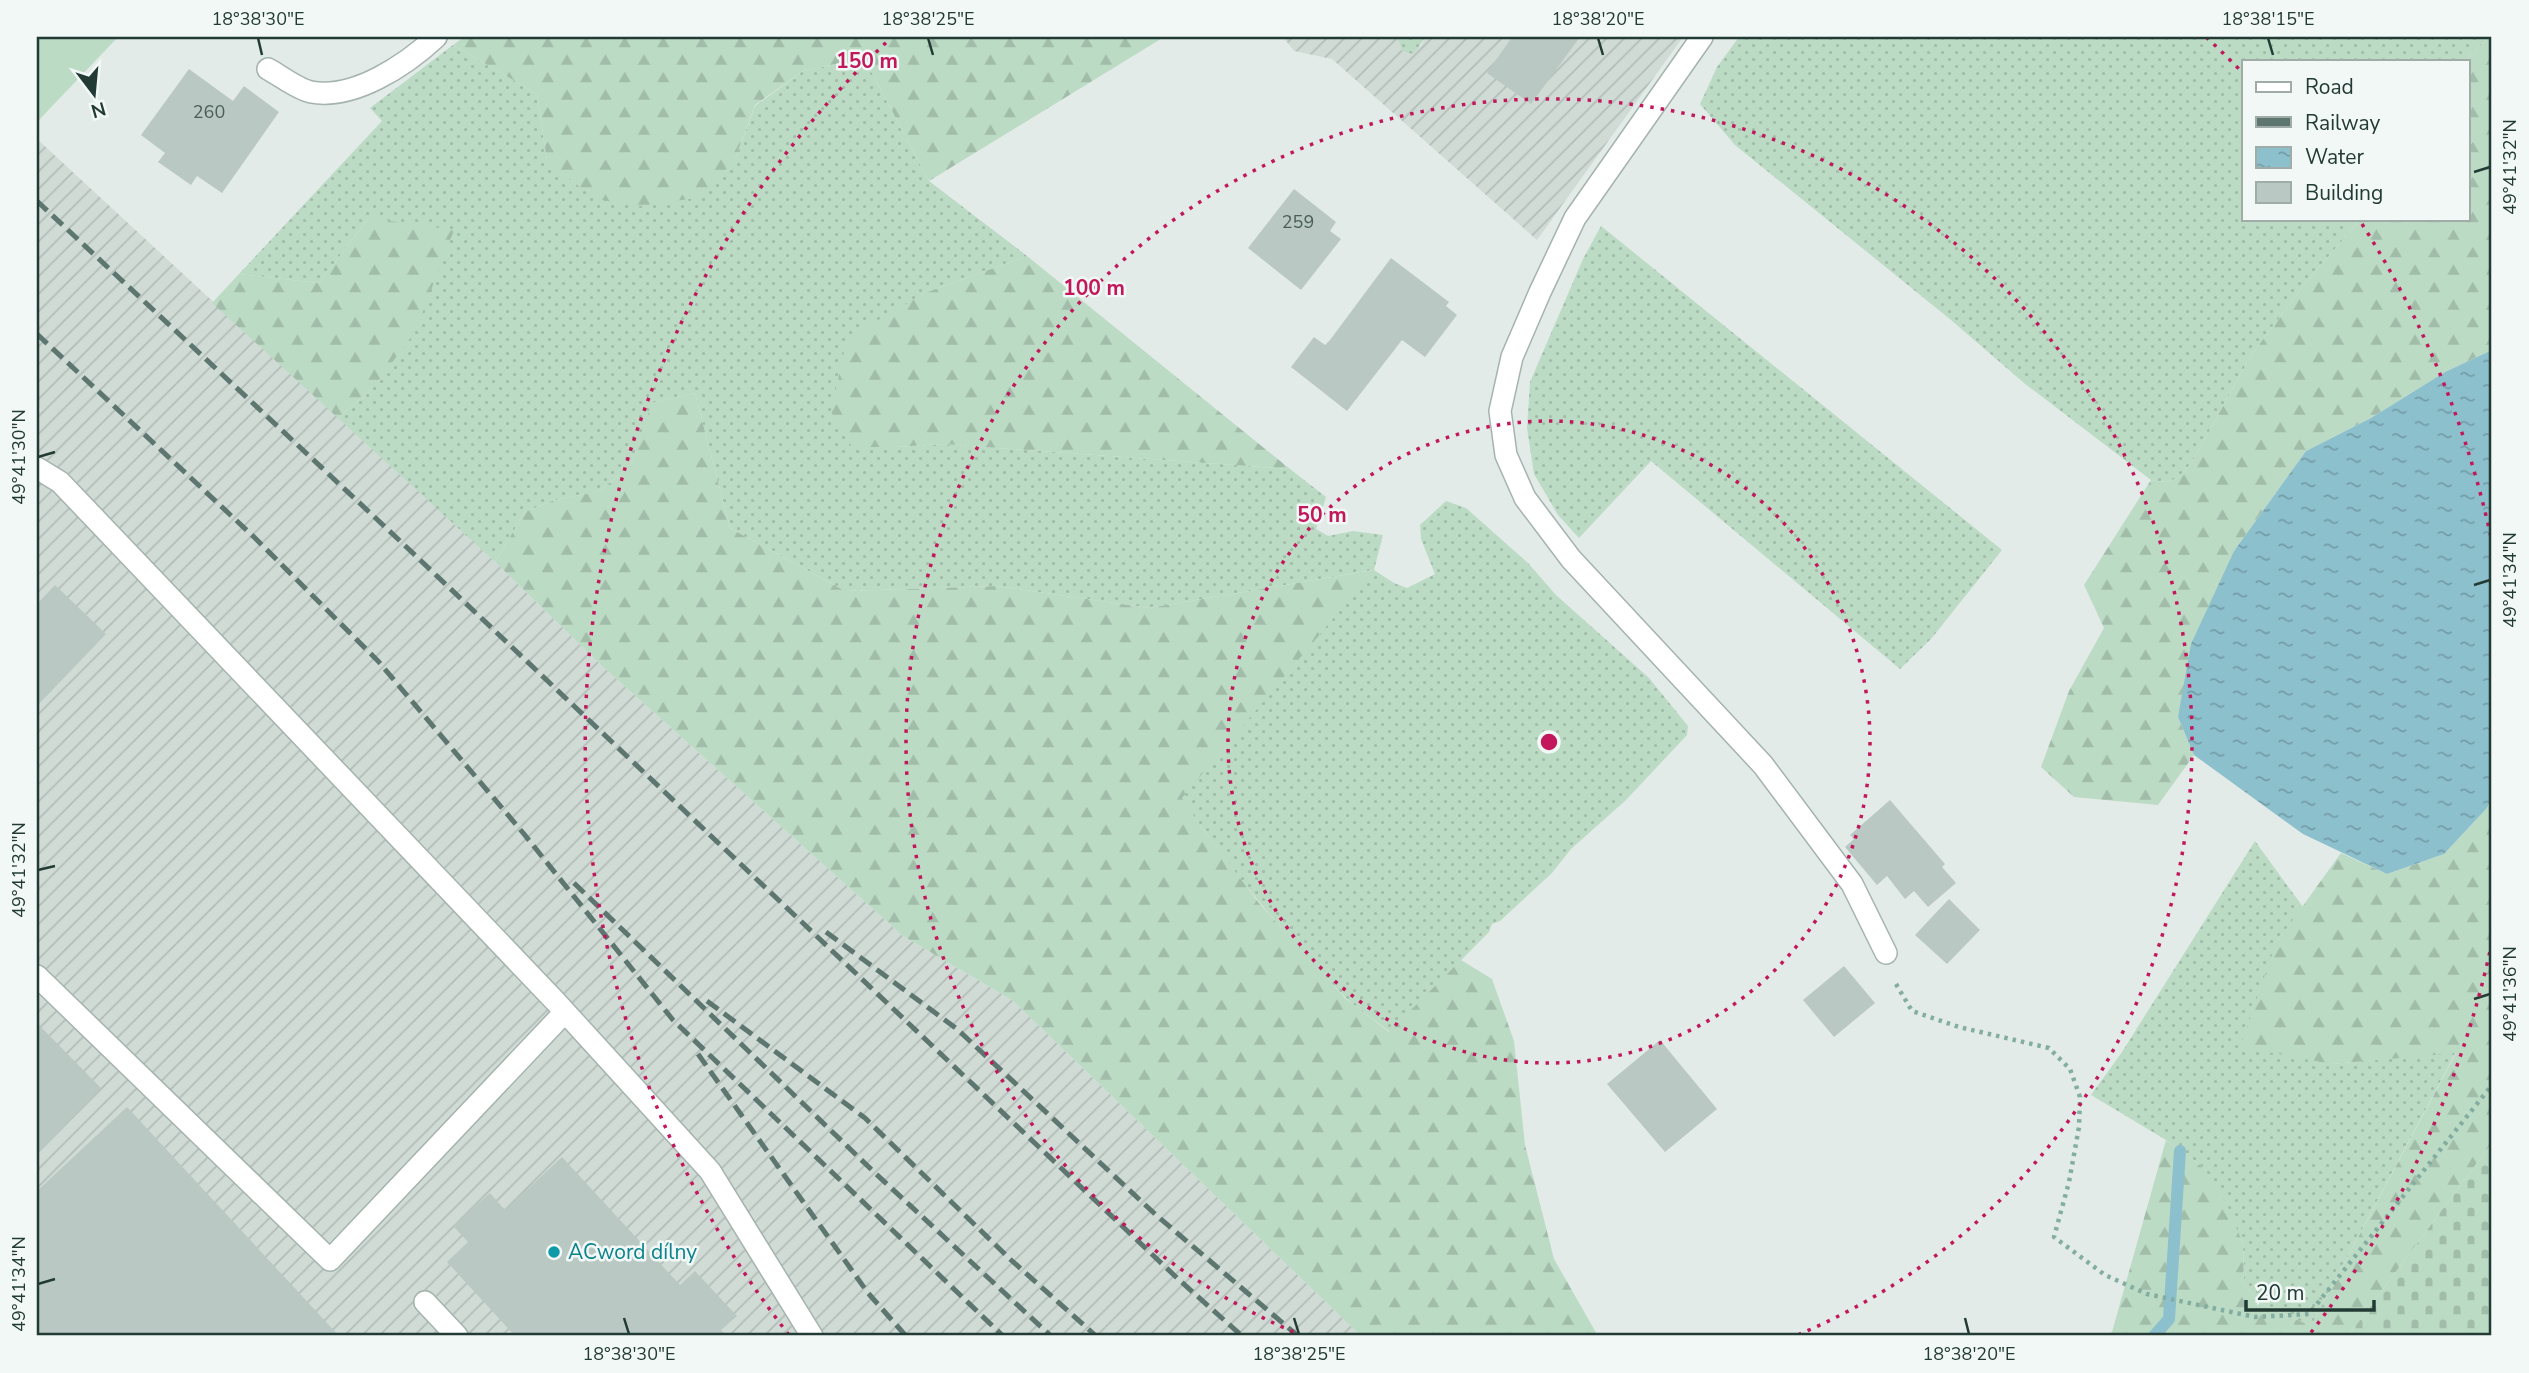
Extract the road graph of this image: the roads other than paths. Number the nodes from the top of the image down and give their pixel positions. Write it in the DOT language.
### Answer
graph roads {
  1 [pos="436,37"];
  2 [pos="1702,37"];
  3 [pos="268,69"];
  4 [pos="37,468"];
  5 [pos="1886,953"];
  6 [pos="37,976"];
  7 [pos="564,1013"];
  8 [pos="425,1301"];
  9 [pos="457,1336"];
  10 [pos="812,1336"];
  1 -- 3 [label="street"];
  2 -- 5 [label="street"];
  4 -- 7 [label="street"];
  6 -- 7 [label="street"];
  7 -- 10 [label="street"];
  8 -- 9 [label="street"];
}
